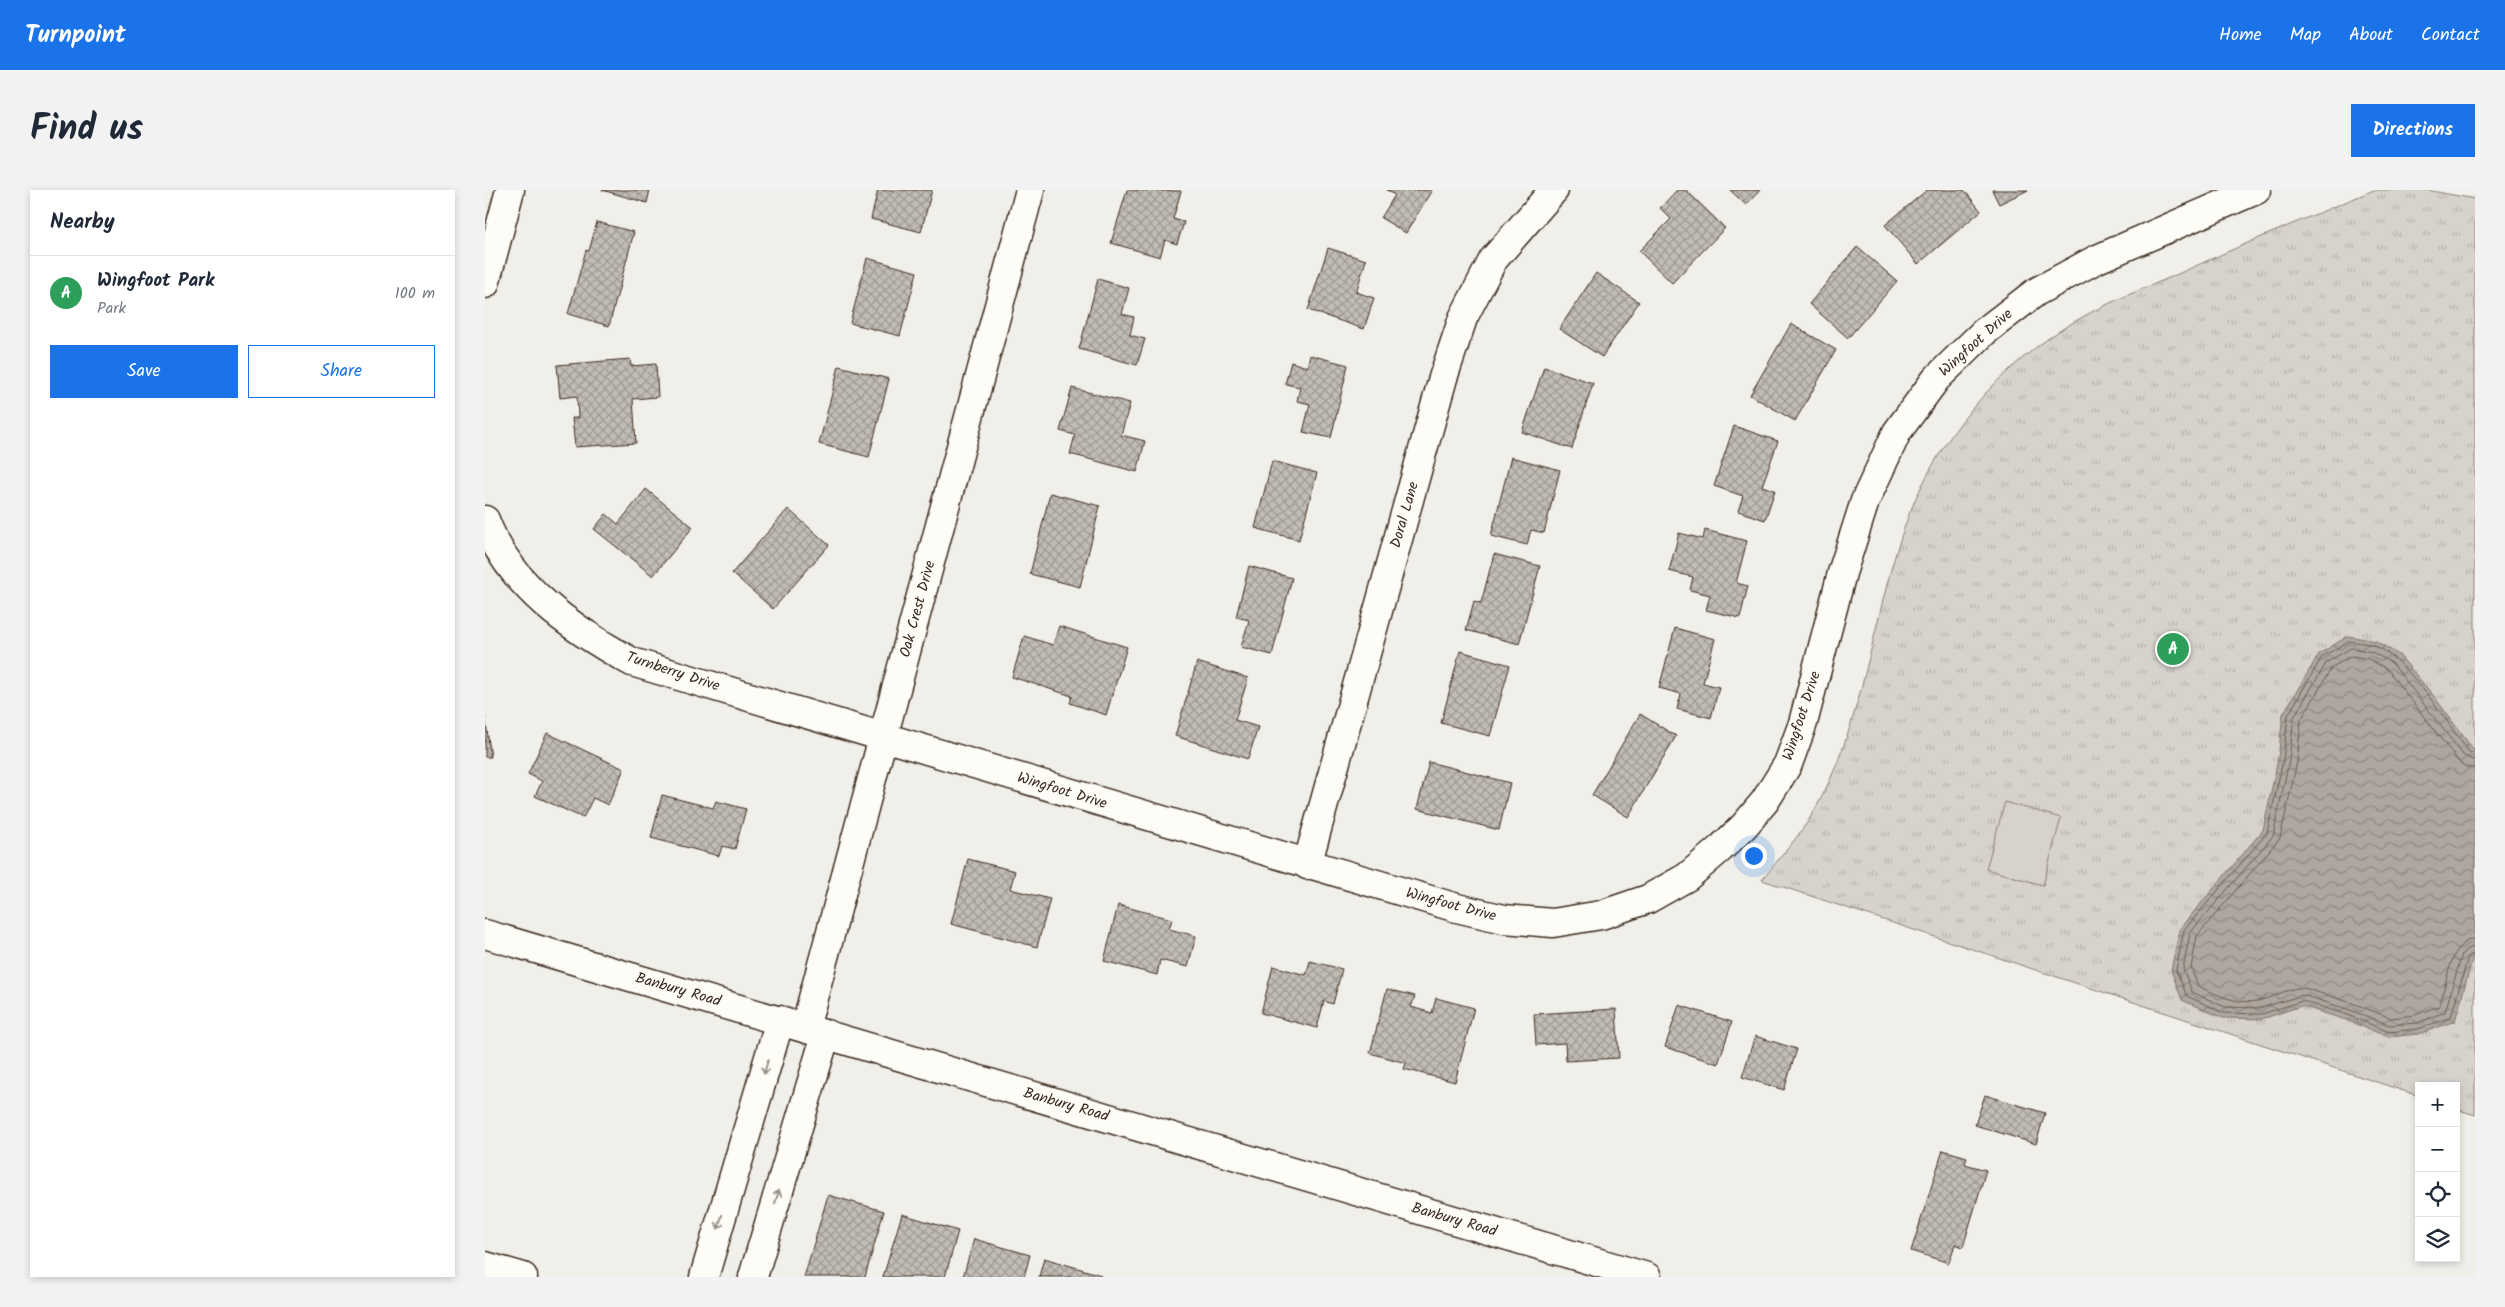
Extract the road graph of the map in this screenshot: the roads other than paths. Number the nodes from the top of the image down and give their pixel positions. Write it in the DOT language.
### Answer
graph roads {
  1 [pos="510,190"];
  2 [pos="1030,190"];
  3 [pos="1554,190"];
  4 [pos="2256,190"];
  5 [pos="485,284"];
  6 [pos="487,531"];
  7 [pos="884,736"];
  8 [pos="1307,865"];
  9 [pos="485,934"];
  10 [pos="779,1020"];
  11 [pos="815,1031"];
  12 [pos="485,1266"];
  13 [pos="523,1277"];
  14 [pos="704,1277"];
  15 [pos="753,1277"];
  16 [pos="1647,1277"];
  1 -- 5 [label="street"];
  2 -- 7 [label="street, Oak Crest Drive"];
  3 -- 8 [label="street, Doral Lane"];
  4 -- 8 [label="street, Wingfoot Drive"];
  6 -- 7 [label="street, Turnberry Drive"];
  7 -- 8 [label="street, Wingfoot Drive"];
  7 -- 11 [label="street, Oak Crest Drive"];
  9 -- 10 [label="street, Banbury Road"];
  10 -- 11 [label="street, Banbury Road"];
  10 -- 14 [label="street, one-way"];
  15 -- 11 [label="street, Oak Crest Drive, one-way"];
  11 -- 16 [label="street, Banbury Road"];
  12 -- 13 [label="street"];
}
